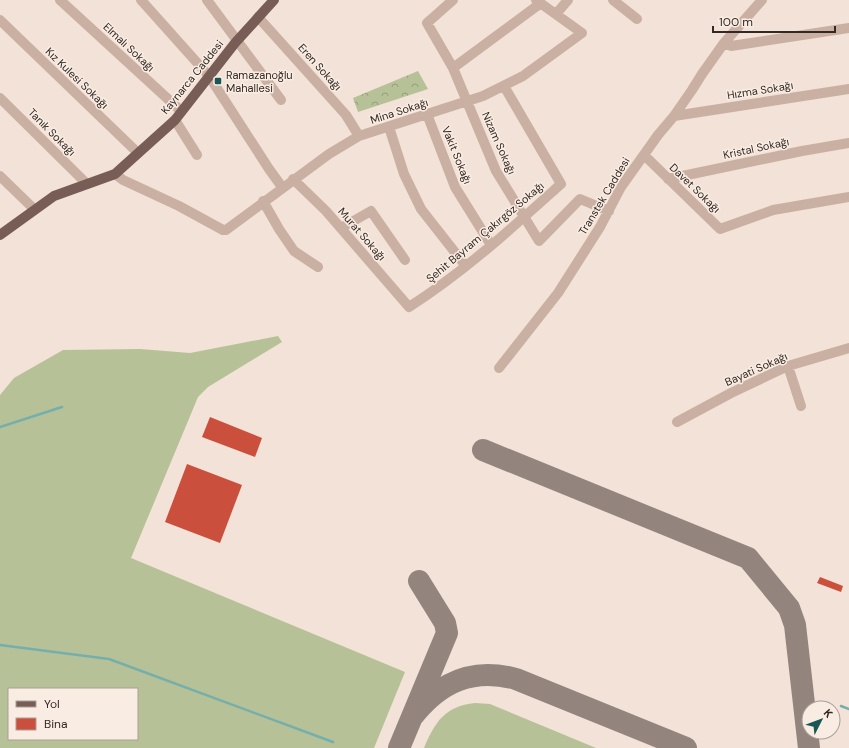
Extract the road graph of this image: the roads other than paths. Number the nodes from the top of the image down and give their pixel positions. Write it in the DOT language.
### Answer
graph roads {
  1 [pos="60,0"];
  2 [pos="141,0"];
  3 [pos="207,0"];
  4 [pos="274,0"];
  5 [pos="453,0"];
  6 [pos="568,0"];
  7 [pos="614,0"];
  8 [pos="762,0"];
  9 [pos="538,2"];
  10 [pos="556,14"];
  11 [pos="258,17"];
  12 [pos="637,18"];
  13 [pos="0,20"];
  14 [pos="849,28"];
  15 [pos="237,40"];
  16 [pos="724,43"];
  17 [pos="453,68"];
  18 [pos="209,76"];
  19 [pos="504,86"];
  20 [pos="849,89"];
  21 [pos="0,98"];
  22 [pos="281,100"];
  23 [pos="468,101"];
  24 [pos="181,111"];
  25 [pos="427,114"];
  26 [pos="674,116"];
  27 [pos="175,120"];
  28 [pos="388,127"];
  29 [pos="359,136"];
  30 [pos="849,143"];
  31 [pos="138,153"];
  32 [pos="197,155"];
  33 [pos="644,155"];
  34 [pos="115,174"];
  35 [pos="0,176"];
  36 [pos="293,179"];
  37 [pos="668,179"];
  38 [pos="87,184"];
  39 [pos="282,187"];
  40 [pos="849,197"];
  41 [pos="264,201"];
  42 [pos="34,209"];
  43 [pos="609,211"];
  44 [pos="524,217"];
  45 [pos="341,228"];
  46 [pos="1,233"];
  47 [pos="491,245"];
  48 [pos="405,260"];
  49 [pos="465,265"];
  50 [pos="318,267"];
  51 [pos="410,307"];
  52 [pos="849,348"];
  53 [pos="788,366"];
  54 [pos="499,368"];
  55 [pos="802,406"];
  56 [pos="677,422"];
  1 -- 24 [label="street, Elmalı Sokağı"];
  2 -- 18 [label="street"];
  3 -- 15 [label="street"];
  4 -- 11 [label="main road, Kaynarca Caddesi"];
  5 -- 17 [label="street, Nizam Sokağı"];
  6 -- 10 [label="street"];
  7 -- 12 [label="street"];
  8 -- 16 [label="street, Transtek Caddesi"];
  9 -- 10 [label="street"];
  9 -- 17 [label="street"];
  10 -- 19 [label="street, Mina Sokağı"];
  11 -- 15 [label="main road, Kaynarca Caddesi"];
  11 -- 29 [label="street, Eren Sokağı"];
  13 -- 31 [label="street, Kız Kulesi Sokağı"];
  14 -- 16 [label="street"];
  15 -- 18 [label="main road, Kaynarca Caddesi"];
  15 -- 22 [label="street"];
  16 -- 26 [label="street, Transtek Caddesi"];
  17 -- 23 [label="street, Nizam Sokağı"];
  18 -- 24 [label="main road, Kaynarca Caddesi"];
  18 -- 39 [label="street"];
  19 -- 23 [label="street, Mina Sokağı"];
  19 -- 44 [label="street, Şehit Bayram Çakırgöz Sokağı"];
  20 -- 26 [label="street, Hızma Sokağı"];
  21 -- 38 [label="street, Tanık Sokağı"];
  23 -- 25 [label="street, Mina Sokağı"];
  23 -- 44 [label="street, Nizam Sokağı"];
  24 -- 27 [label="main road, Kaynarca Caddesi"];
  25 -- 28 [label="street, Mina Sokağı"];
  25 -- 47 [label="street, Vakit Sokağı"];
  26 -- 33 [label="street, Transtek Caddesi"];
  27 -- 31 [label="main road, Kaynarca Caddesi"];
  27 -- 32 [label="street"];
  28 -- 29 [label="street, Mina Sokağı"];
  28 -- 49 [label="street"];
  29 -- 36 [label="street, Mina Sokağı"];
  30 -- 37 [label="street, Kristal Sokağı"];
  31 -- 34 [label="main road, Kaynarca Caddesi"];
  33 -- 37 [label="street, Davet Sokağı"];
  33 -- 43 [label="street, Transtek Caddesi"];
  34 -- 38 [label="main road, Kaynarca Caddesi"];
  34 -- 41 [label="street, Mina Sokağı"];
  35 -- 42 [label="street"];
  36 -- 39 [label="street, Mina Sokağı"];
  36 -- 45 [label="street, Murat Sokağı"];
  37 -- 40 [label="street, Davet Sokağı"];
  38 -- 42 [label="main road, Kaynarca Caddesi"];
  39 -- 41 [label="street, Mina Sokağı"];
  41 -- 50 [label="street"];
  42 -- 46 [label="main road, Kaynarca Caddesi"];
  43 -- 44 [label="street, Nizam Sokağı"];
  43 -- 54 [label="street, Transtek Caddesi"];
  44 -- 47 [label="street, Şehit Bayram Çakırgöz Sokağı"];
  45 -- 48 [label="street"];
  45 -- 51 [label="street, Murat Sokağı"];
  47 -- 49 [label="street, Şehit Bayram Çakırgöz Sokağı"];
  49 -- 51 [label="street, Şehit Bayram Çakırgöz Sokağı"];
  52 -- 53 [label="street, Bayati Sokağı"];
  53 -- 55 [label="street"];
  53 -- 56 [label="street, Bayati Sokağı"];
}
